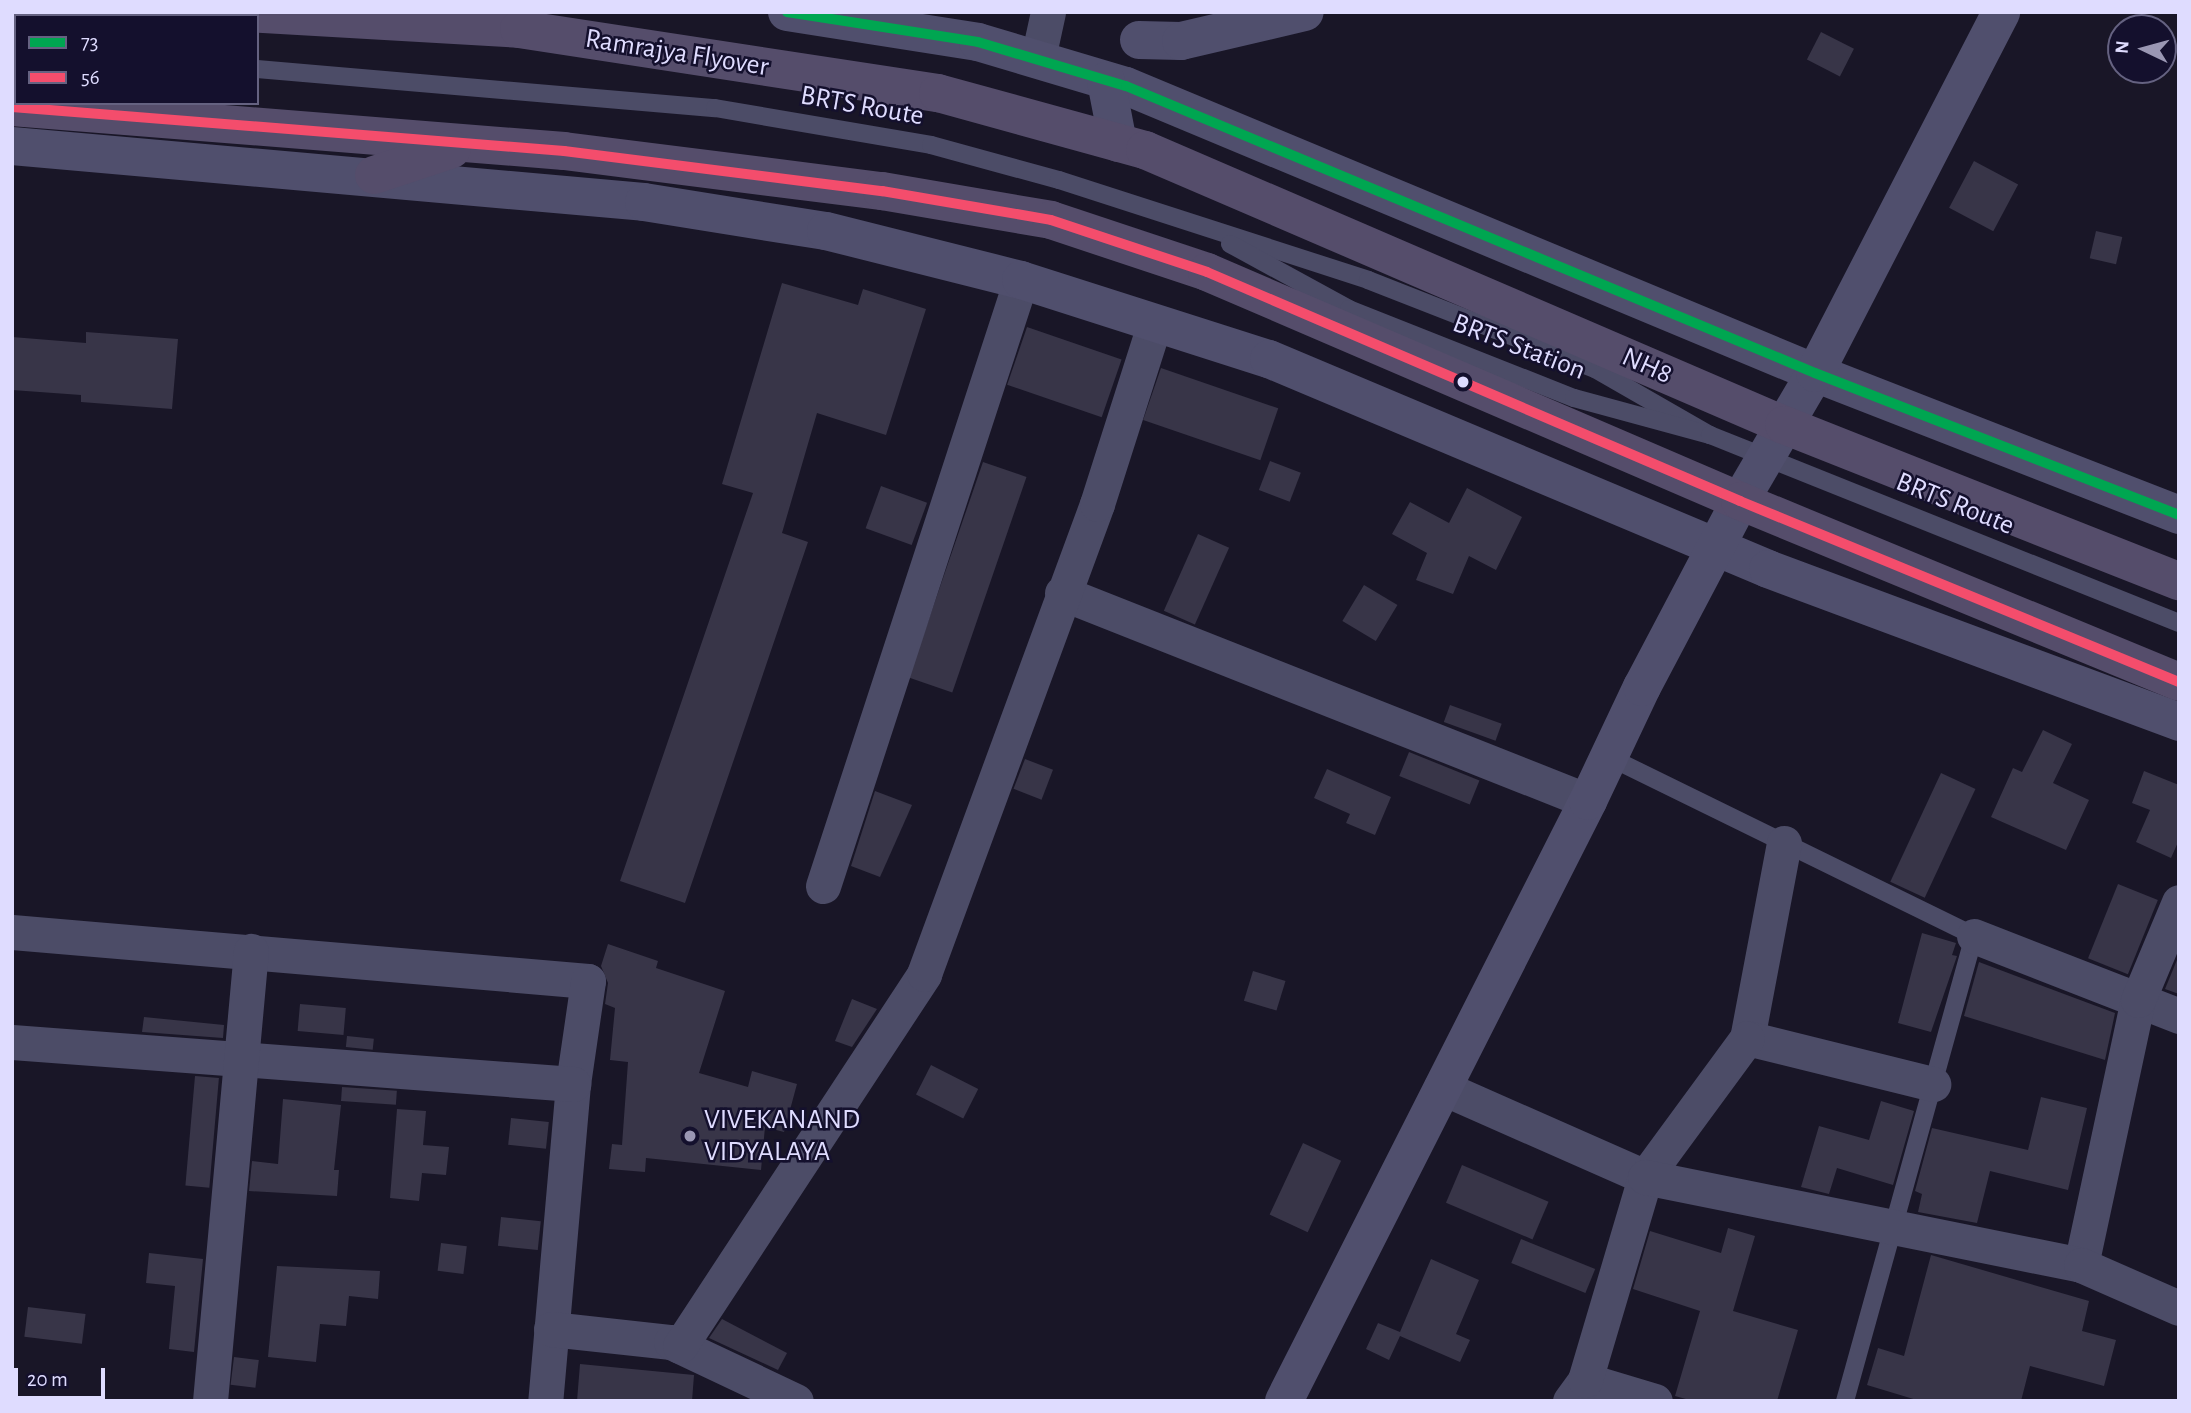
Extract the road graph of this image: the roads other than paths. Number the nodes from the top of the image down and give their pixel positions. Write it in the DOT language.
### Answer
graph roads {
  1 [pos="228,12"];
  2 [pos="787,12"];
  3 [pos="1048,12"];
  4 [pos="1305,12"];
  5 [pos="2001,12"];
  6 [pos="1151,26"];
  7 [pos="1034,57"];
  8 [pos="259,69"];
  9 [pos="1106,81"];
  10 [pos="12,107"];
  11 [pos="1118,142"];
  12 [pos="467,143"];
  13 [pos="12,146"];
  14 [pos="374,175"];
  15 [pos="1196,225"];
  16 [pos="1021,280"];
  17 [pos="1155,322"];
  18 [pos="1815,373"];
  19 [pos="1710,435"];
  20 [pos="1774,441"];
  21 [pos="1740,501"];
  22 [pos="2179,515"];
  23 [pos="1716,546"];
  24 [pos="2179,581"];
  25 [pos="1062,593"];
  26 [pos="2179,623"];
  27 [pos="2179,682"];
  28 [pos="2179,722"];
  29 [pos="1607,757"];
  30 [pos="1588,802"];
  31 [pos="1784,843"];
  32 [pos="823,886"];
  33 [pos="2179,902"];
  34 [pos="12,932"];
  35 [pos="1974,936"];
  36 [pos="251,951"];
  37 [pos="2137,1000"];
  38 [pos="2179,1016"];
  39 [pos="1746,1038"];
  40 [pos="12,1042"];
  41 [pos="239,1060"];
  42 [pos="572,1084"];
  43 [pos="1933,1084"];
  44 [pos="1441,1087"];
  45 [pos="1645,1177"];
  46 [pos="1893,1228"];
  47 [pos="2081,1265"];
  48 [pos="2179,1308"];
  49 [pos="551,1329"];
  50 [pos="680,1346"];
  51 [pos="1578,1390"];
  52 [pos="210,1401"];
  53 [pos="545,1401"];
  54 [pos="796,1401"];
  55 [pos="1284,1401"];
  56 [pos="1656,1401"];
  57 [pos="1845,1401"];
  1 -- 11 [label="main road, Ramrajya Flyover"];
  2 -- 7 [label="street"];
  3 -- 7 [label="street"];
  4 -- 6 [label="street"];
  5 -- 18 [label="street"];
  6 -- 9 [label="street"];
  7 -- 9 [label="street"];
  8 -- 15 [label="lane, BRTS Route"];
  9 -- 11 [label="street"];
  9 -- 18 [label="street"];
  10 -- 12 [label="main road"];
  11 -- 20 [label="main road, NH8"];
  12 -- 14 [label="main road"];
  12 -- 21 [label="main road"];
  13 -- 14 [label="street"];
  14 -- 16 [label="street"];
  15 -- 19 [label="lane, BRTS Station"];
  15 -- 19 [label="lane, BRTS Station"];
  16 -- 17 [label="street"];
  16 -- 32 [label="street"];
  17 -- 23 [label="street"];
  17 -- 25 [label="street"];
  18 -- 20 [label="street"];
  18 -- 22 [label="street"];
  19 -- 20 [label="lane, BRTS Route"];
  20 -- 21 [label="street"];
  20 -- 24 [label="main road, NH8"];
  20 -- 26 [label="lane, BRTS Route"];
  21 -- 23 [label="street"];
  21 -- 27 [label="main road"];
  23 -- 28 [label="street"];
  23 -- 29 [label="street"];
  25 -- 30 [label="street"];
  25 -- 50 [label="street"];
  29 -- 30 [label="street"];
  29 -- 31 [label="lane"];
  30 -- 44 [label="street"];
  31 -- 35 [label="lane"];
  31 -- 39 [label="street"];
  33 -- 37 [label="street"];
  34 -- 36 [label="street"];
  35 -- 37 [label="street"];
  35 -- 43 [label="lane"];
  36 -- 41 [label="street"];
  36 -- 42 [label="street"];
  37 -- 38 [label="street"];
  37 -- 47 [label="street"];
  39 -- 43 [label="street"];
  39 -- 45 [label="street"];
  40 -- 41 [label="street"];
  41 -- 42 [label="street"];
  41 -- 52 [label="street"];
  42 -- 49 [label="street"];
  43 -- 46 [label="lane"];
  44 -- 45 [label="street"];
  44 -- 55 [label="street"];
  45 -- 46 [label="street"];
  45 -- 51 [label="street"];
  46 -- 47 [label="street"];
  46 -- 57 [label="lane"];
  47 -- 48 [label="street"];
  49 -- 50 [label="street"];
  49 -- 53 [label="street"];
  50 -- 54 [label="street"];
  51 -- 56 [label="street"];
}
